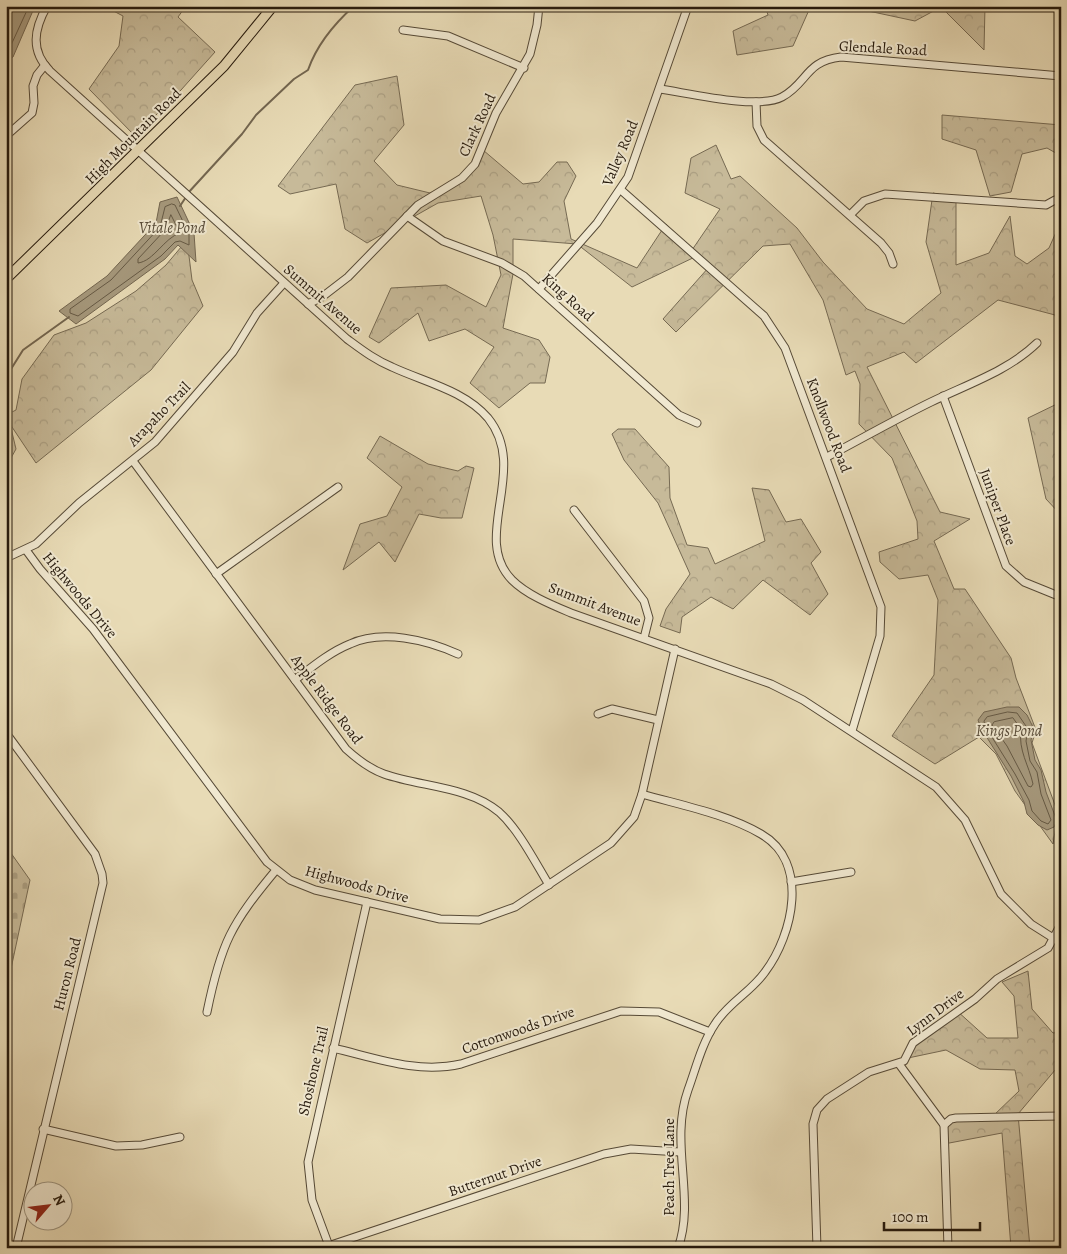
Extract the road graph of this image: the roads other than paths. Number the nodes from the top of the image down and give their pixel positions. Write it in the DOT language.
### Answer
graph roads {
  1 [pos="47,6"];
  2 [pos="273,6"];
  3 [pos="539,6"];
  4 [pos="688,6"];
  5 [pos="403,30"];
  6 [pos="44,65"];
  7 [pos="524,68"];
  8 [pos="1061,76"];
  9 [pos="660,89"];
  10 [pos="756,102"];
  11 [pos="6,136"];
  12 [pos="139,151"];
  13 [pos="621,190"];
  14 [pos="1055,200"];
  15 [pos="850,215"];
  16 [pos="406,216"];
  17 [pos="893,264"];
  18 [pos="6,279"];
  19 [pos="284,283"];
  20 [pos="538,289"];
  21 [pos="308,304"];
  22 [pos="1038,343"];
  23 [pos="943,396"];
  24 [pos="697,423"];
  25 [pos="826,457"];
  26 [pos="133,461"];
  27 [pos="338,487"];
  28 [pos="574,510"];
  29 [pos="26,550"];
  30 [pos="6,558"];
  31 [pos="216,574"];
  32 [pos="1061,597"];
  33 [pos="644,638"];
  34 [pos="675,649"];
  35 [pos="458,654"];
  36 [pos="295,680"];
  37 [pos="598,714"];
  38 [pos="658,720"];
  39 [pos="852,731"];
  40 [pos="6,733"];
  41 [pos="642,794"];
  42 [pos="276,870"];
  43 [pos="851,872"];
  44 [pos="791,882"];
  45 [pos="549,885"];
  46 [pos="367,902"];
  47 [pos="1061,924"];
  48 [pos="1052,938"];
  49 [pos="1061,943"];
  50 [pos="207,1012"];
  51 [pos="710,1032"];
  52 [pos="333,1048"];
  53 [pos="899,1064"];
  54 [pos="1061,1116"];
  55 [pos="944,1125"];
  56 [pos="43,1129"];
  57 [pos="180,1137"];
  58 [pos="680,1152"];
  59 [pos="325,1247"];
  60 [pos="16,1248"];
  61 [pos="678,1248"];
  62 [pos="817,1248"];
  63 [pos="948,1248"];
  1 -- 6 [label="street, Summit Avenue"];
  2 -- 12 [label="main road, High Mountain Road"];
  3 -- 7 [label="street, Clark Road"];
  4 -- 9 [label="street, Valley Road"];
  5 -- 7 [label="street"];
  6 -- 11 [label="street"];
  6 -- 12 [label="street, Summit Avenue"];
  7 -- 16 [label="street, Clark Road"];
  8 -- 10 [label="street, Glendale Road"];
  9 -- 10 [label="street, Glendale Road"];
  9 -- 13 [label="street, Valley Road"];
  10 -- 15 [label="street"];
  12 -- 18 [label="main road, High Mountain Road"];
  12 -- 19 [label="street, Summit Avenue"];
  13 -- 20 [label="street, Valley Road"];
  13 -- 25 [label="street, Knollwood Road"];
  14 -- 15 [label="street"];
  15 -- 17 [label="street"];
  16 -- 20 [label="street, King Road"];
  16 -- 21 [label="street, Clark Road"];
  19 -- 21 [label="street, Summit Avenue"];
  19 -- 26 [label="street, Arapaho Trail"];
  20 -- 24 [label="street, King Road"];
  21 -- 33 [label="street, Summit Avenue"];
  22 -- 23 [label="street"];
  23 -- 25 [label="street"];
  23 -- 32 [label="street, Juniper Place"];
  25 -- 39 [label="street, Knollwood Road"];
  26 -- 29 [label="street, Arapaho Trail"];
  26 -- 31 [label="street, Apple Ridge Road"];
  27 -- 31 [label="street"];
  28 -- 33 [label="street"];
  29 -- 30 [label="street, Arapaho Trail"];
  29 -- 42 [label="street, Highwoods Drive"];
  31 -- 36 [label="street, Apple Ridge Road"];
  33 -- 34 [label="street, Summit Avenue"];
  34 -- 38 [label="street, Highwoods Drive"];
  34 -- 39 [label="street, Summit Avenue"];
  35 -- 36 [label="street"];
  36 -- 45 [label="street, Apple Ridge Road"];
  37 -- 38 [label="street"];
  38 -- 41 [label="street, Highwoods Drive"];
  39 -- 48 [label="street, Summit Avenue"];
  40 -- 56 [label="street, Huron Road"];
  41 -- 44 [label="street, Peach Tree Lane"];
  41 -- 45 [label="street, Highwoods Drive"];
  42 -- 46 [label="street, Highwoods Drive"];
  42 -- 50 [label="street"];
  43 -- 44 [label="street"];
  44 -- 51 [label="street, Peach Tree Lane"];
  45 -- 46 [label="street, Highwoods Drive"];
  46 -- 52 [label="street, Shoshone Trail"];
  47 -- 48 [label="street, Lynn Drive"];
  48 -- 49 [label="street, Summit Avenue"];
  48 -- 53 [label="street, Lynn Drive"];
  51 -- 52 [label="street, Cottonwoods Drive"];
  51 -- 58 [label="street, Peach Tree Lane"];
  52 -- 59 [label="street, Shoshone Trail"];
  53 -- 55 [label="street"];
  53 -- 62 [label="street"];
  54 -- 55 [label="street"];
  55 -- 63 [label="street"];
  56 -- 57 [label="street"];
  56 -- 60 [label="street, Huron Road"];
  58 -- 59 [label="street, Butternut Drive"];
  58 -- 61 [label="street, Peach Tree Lane"];
}
